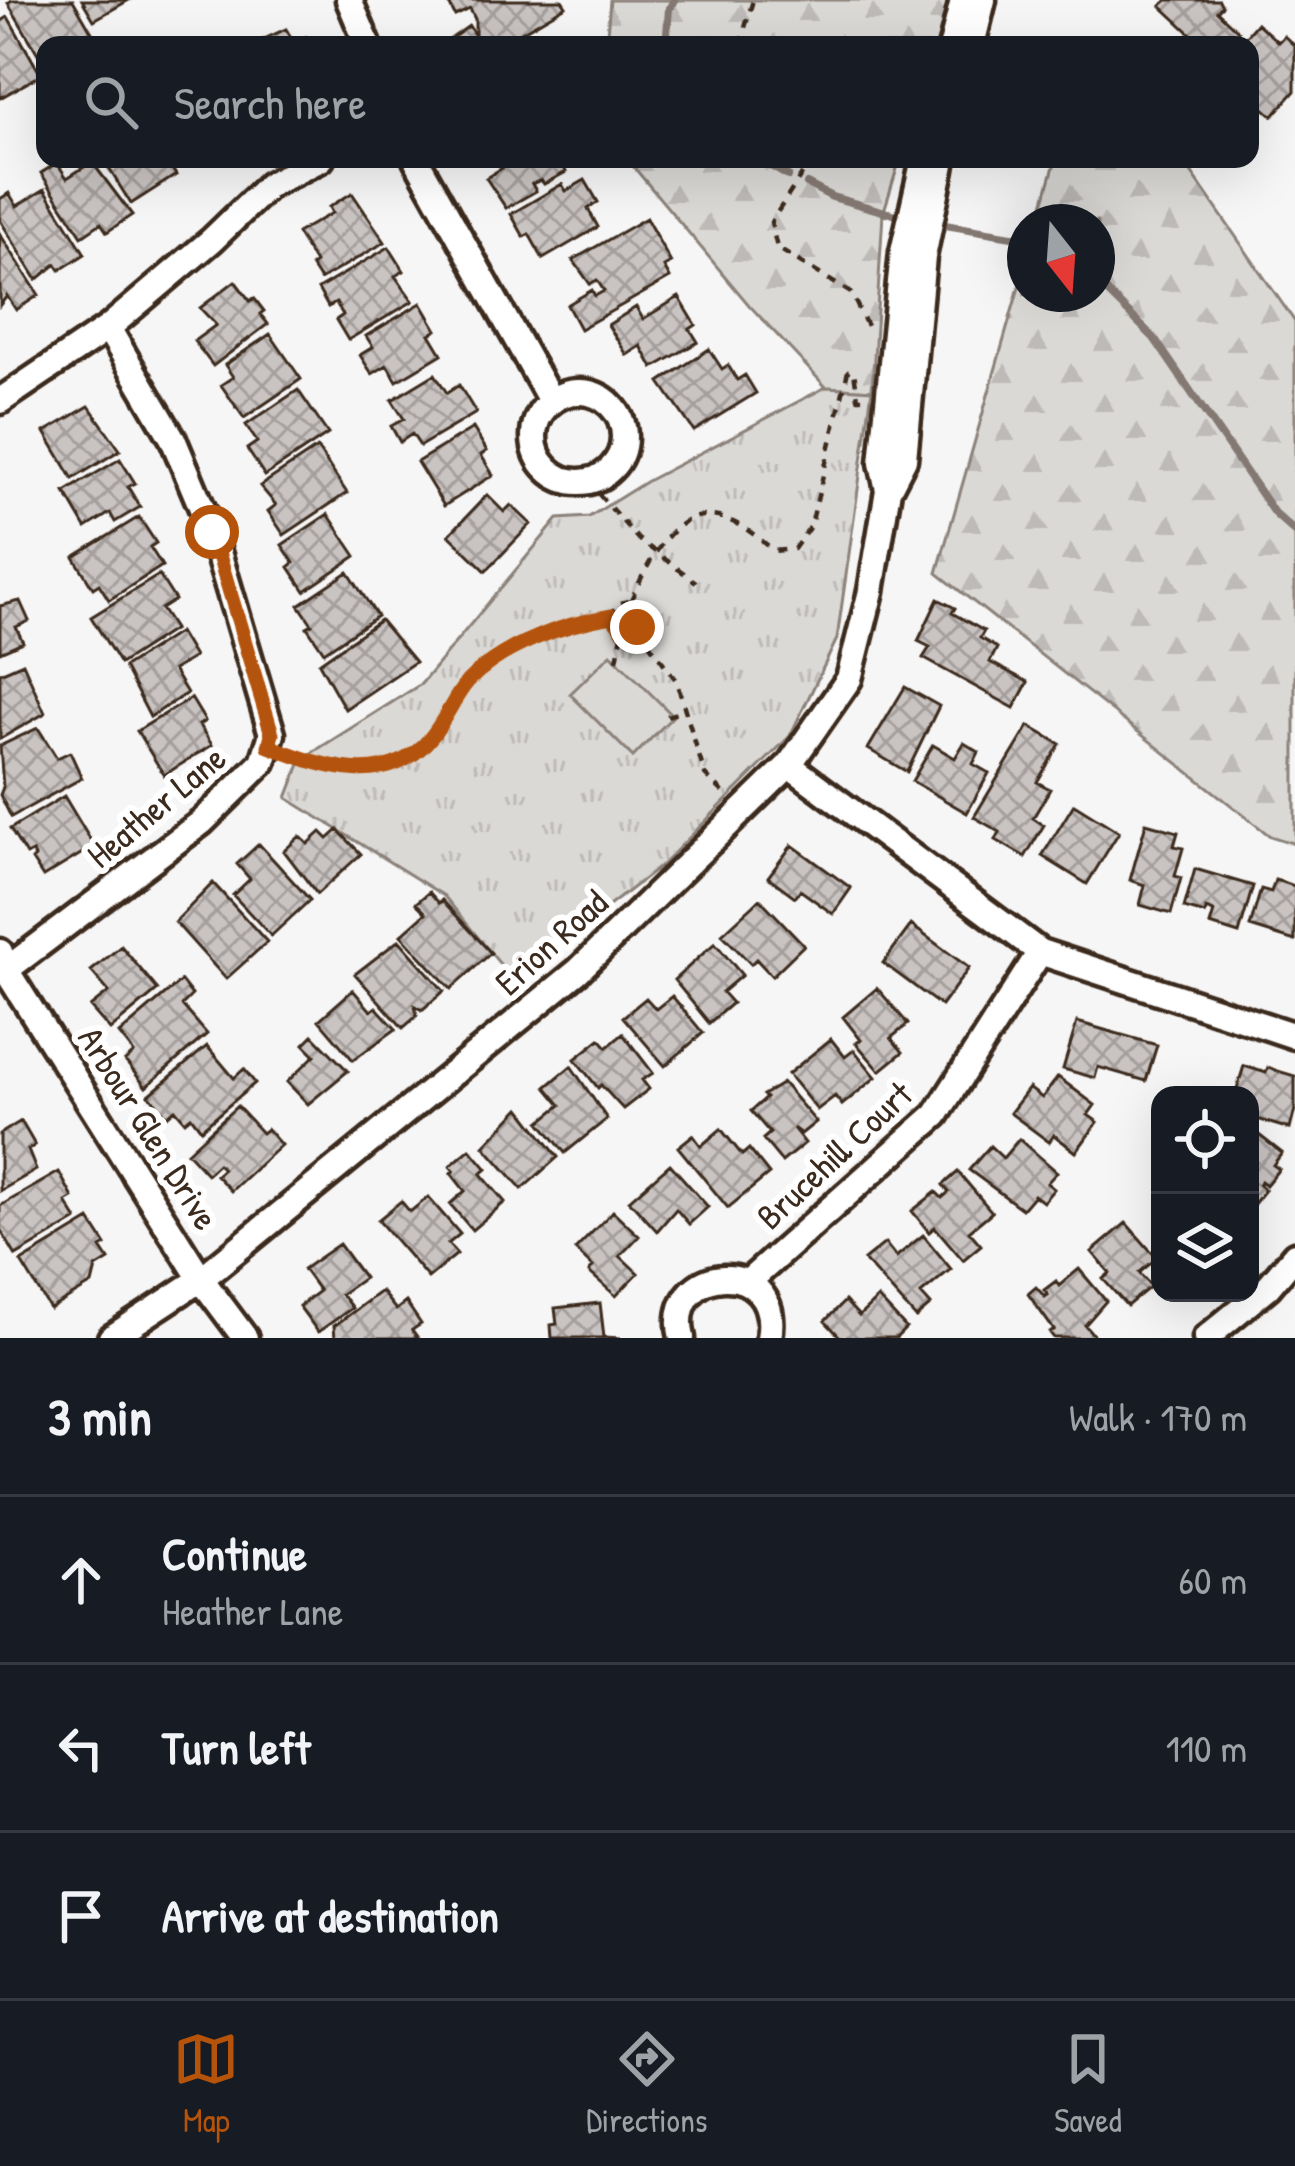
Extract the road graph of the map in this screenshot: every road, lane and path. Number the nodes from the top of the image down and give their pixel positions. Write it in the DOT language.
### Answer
graph roads {
  1 [pos="349,0"];
  2 [pos="754,0"];
  3 [pos="963,0"];
  4 [pos="982,0"];
  5 [pos="364,36"];
  6 [pos="743,36"];
  7 [pos="954,36"];
  8 [pos="973,36"];
  9 [pos="302,168"];
  10 [pos="421,168"];
  11 [pos="806,168"];
  12 [pos="932,169"];
  13 [pos="108,328"];
  14 [pos="867,341"];
  15 [pos="866,379"];
  16 [pos="0,401"];
  17 [pos="550,401"];
  18 [pos="586,481"];
  19 [pos="653,551"];
  20 [pos="696,582"];
  21 [pos="631,600"];
  22 [pos="612,616"];
  23 [pos="637,627"];
  24 [pos="623,630"];
  25 [pos="616,659"];
  26 [pos="686,711"];
  27 [pos="667,716"];
  28 [pos="269,746"];
  29 [pos="789,765"];
  30 [pos="743,812"];
  31 [pos="1040,952"];
  32 [pos="3,961"];
  33 [pos="1295,1036"];
  34 [pos="1295,1255"];
  35 [pos="201,1279"];
  36 [pos="748,1282"];
  37 [pos="111,1338"];
  38 [pos="245,1338"];
  39 [pos="682,1338"];
  40 [pos="770,1338"];
  41 [pos="1206,1338"];
  1 -- 5 [label="street"];
  2 -- 6 [label="path"];
  3 -- 7 [label="street"];
  4 -- 8 [label="street"];
  9 -- 13 [label="street"];
  10 -- 17 [label="street"];
  11 -- 14 [label="path"];
  12 -- 29 [label="street, Erion Road"];
  13 -- 16 [label="street"];
  13 -- 28 [label="street, Heather Lane"];
  15 -- 19 [label="path"];
  17 -- 18 [label="street"];
  17 -- 18 [label="street"];
  18 -- 19 [label="path"];
  19 -- 20 [label="path"];
  19 -- 21 [label="path"];
  21 -- 22 [label="path"];
  21 -- 23 [label="path"];
  22 -- 24 [label="path"];
  22 -- 28 [label="path"];
  23 -- 24 [label="path"];
  23 -- 26 [label="path"];
  24 -- 25 [label="path"];
  26 -- 27 [label="path"];
  26 -- 30 [label="path"];
  28 -- 32 [label="street, Heather Lane"];
  29 -- 30 [label="street, Erion Road"];
  29 -- 31 [label="street"];
  30 -- 35 [label="street, Erion Road"];
  31 -- 33 [label="street"];
  31 -- 36 [label="street, Brucehill Court"];
  32 -- 35 [label="street, Arbour Glen Drive"];
  34 -- 41 [label="street"];
  35 -- 37 [label="street, Erion Road"];
  35 -- 38 [label="street, Arbour Glen Drive"];
  36 -- 39 [label="street, Brucehill Court"];
  36 -- 40 [label="street, Brucehill Court"];
}
